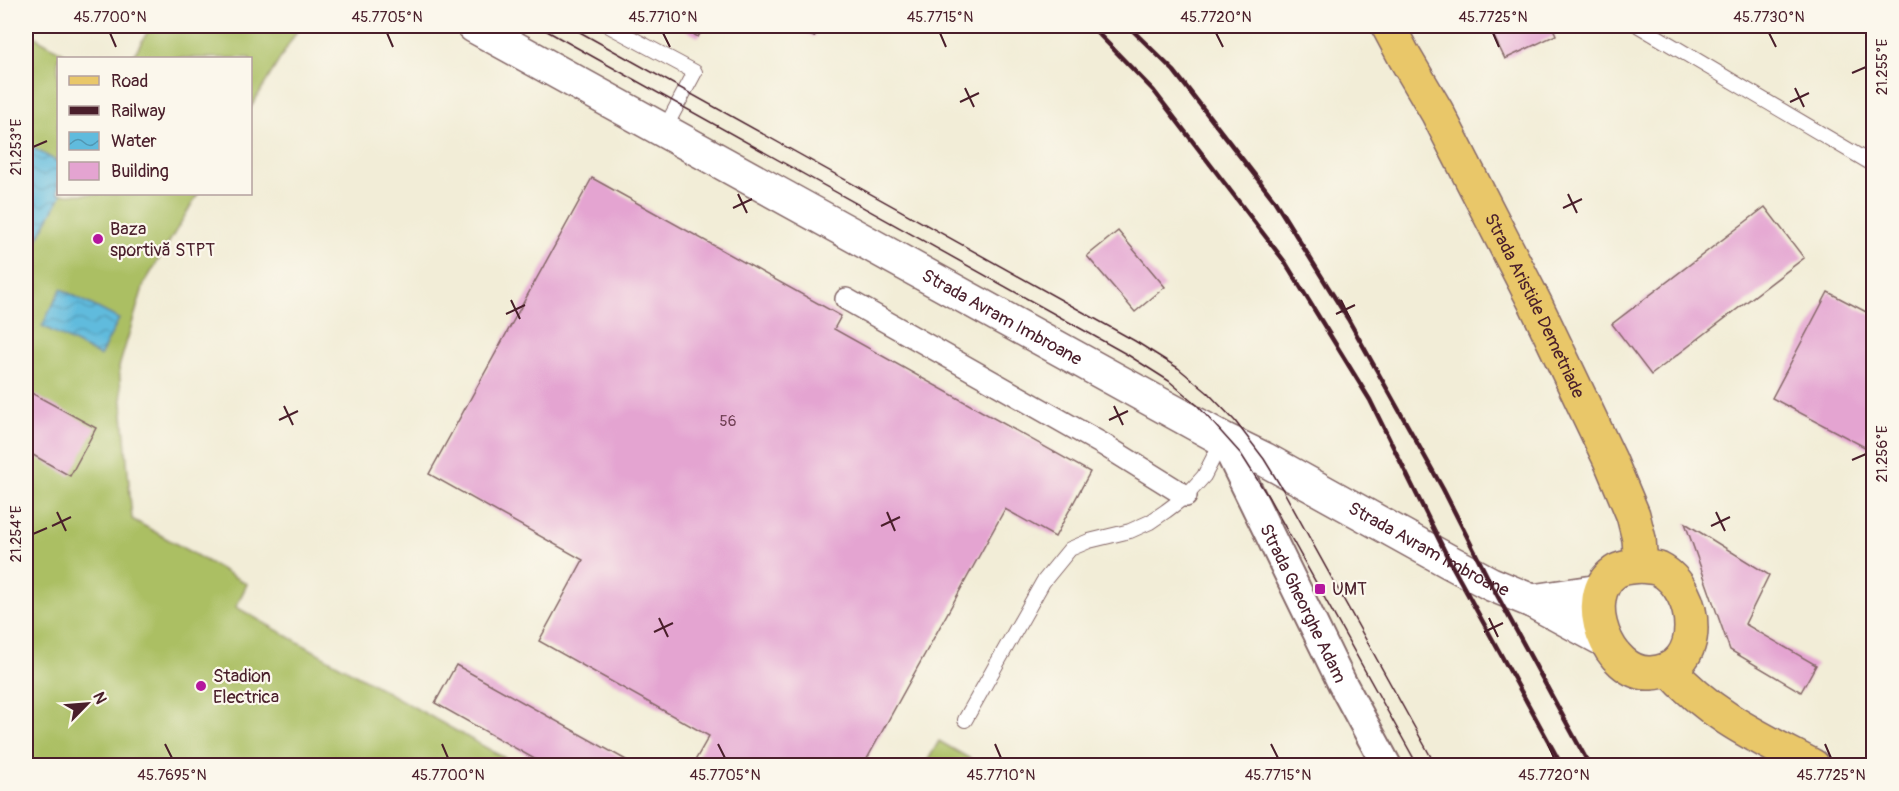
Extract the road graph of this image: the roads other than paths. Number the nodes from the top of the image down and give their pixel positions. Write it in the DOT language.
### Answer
graph roads {
  1 [pos="474,26"];
  2 [pos="609,26"];
  3 [pos="1375,26"];
  4 [pos="1389,26"];
  5 [pos="1639,26"];
  6 [pos="1404,56"];
  7 [pos="664,130"];
  8 [pos="1874,165"];
  9 [pos="846,299"];
  10 [pos="1223,439"];
  11 [pos="1186,495"];
  12 [pos="1641,566"];
  13 [pos="1600,591"];
  14 [pos="1532,601"];
  15 [pos="1606,642"];
  16 [pos="1669,669"];
  17 [pos="965,720"];
  18 [pos="1387,765"];
  19 [pos="1813,765"];
  1 -- 7 [label="street, Strada Avram Imbroane"];
  2 -- 7 [label="lane"];
  3 -- 6 [label="main road, Strada Aristide Demetriade"];
  4 -- 6 [label="main road, Strada Aristide Demetriade"];
  5 -- 8 [label="lane"];
  6 -- 12 [label="main road, Strada Aristide Demetriade"];
  7 -- 10 [label="street, Strada Avram Imbroane"];
  9 -- 11 [label="street"];
  10 -- 11 [label="lane"];
  10 -- 14 [label="street, Strada Avram Imbroane"];
  10 -- 18 [label="street, Strada Gheorghe Adam"];
  11 -- 17 [label="lane"];
  12 -- 13 [label="main road"];
  12 -- 16 [label="main road"];
  13 -- 14 [label="street, Strada Avram Imbroane"];
  13 -- 15 [label="main road"];
  14 -- 15 [label="street, Strada Avram Imbroane"];
  15 -- 16 [label="main road"];
  16 -- 19 [label="main road"];
}
